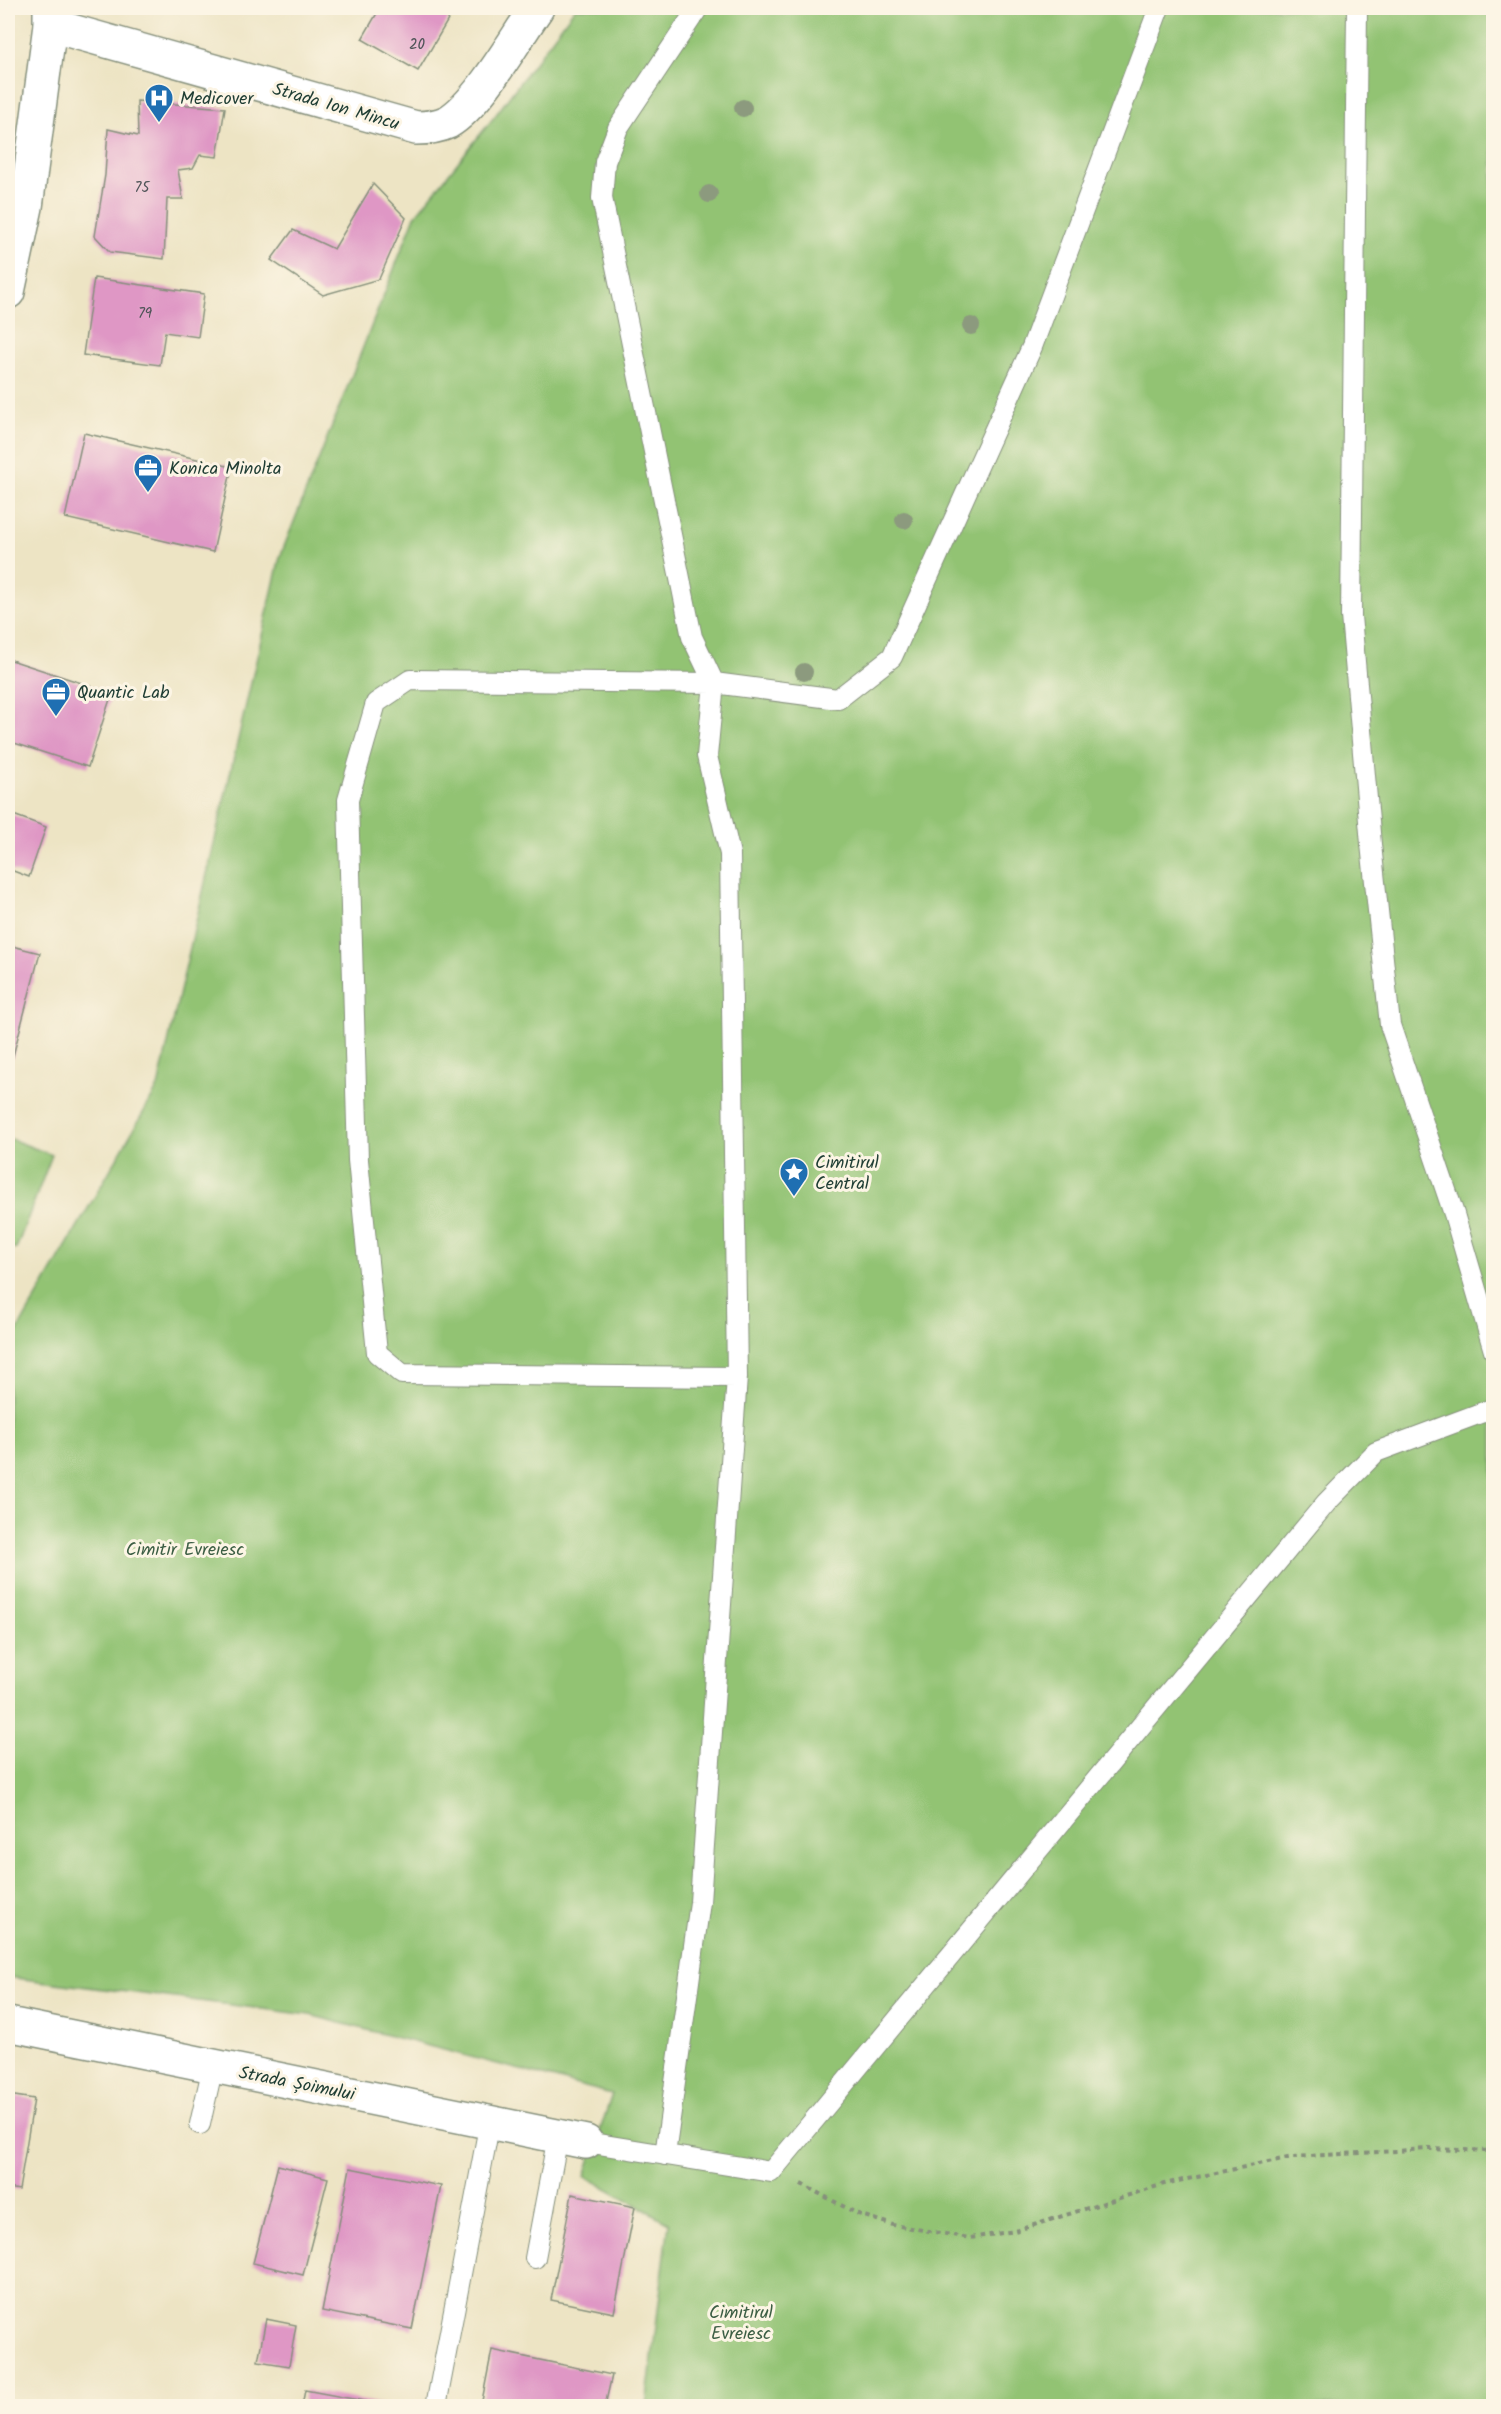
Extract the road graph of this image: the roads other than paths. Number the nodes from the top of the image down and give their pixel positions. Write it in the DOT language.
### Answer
graph roads {
  1 [pos="537,8"];
  2 [pos="698,8"];
  3 [pos="1160,8"];
  4 [pos="1357,8"];
  5 [pos="50,16"];
  6 [pos="8,292"];
  7 [pos="714,683"];
  8 [pos="1494,1351"];
  9 [pos="737,1377"];
  10 [pos="1494,1408"];
  11 [pos="8,2024"];
  12 [pos="213,2066"];
  13 [pos="490,2121"];
  14 [pos="200,2124"];
  15 [pos="572,2139"];
  16 [pos="665,2155"];
  17 [pos="535,2258"];
  18 [pos="436,2406"];
  1 -- 5 [label="street, Strada Ion Mincu"];
  2 -- 7 [label="lane"];
  3 -- 7 [label="lane"];
  4 -- 8 [label="lane"];
  5 -- 6 [label="street"];
  7 -- 9 [label="lane"];
  7 -- 9 [label="lane"];
  9 -- 16 [label="lane"];
  10 -- 16 [label="lane"];
  11 -- 12 [label="street, Strada Șoimului"];
  12 -- 13 [label="street, Strada Șoimului"];
  12 -- 14 [label="lane"];
  13 -- 15 [label="street, Strada Șoimului"];
  13 -- 18 [label="lane"];
  15 -- 16 [label="lane"];
  15 -- 17 [label="lane"];
}
